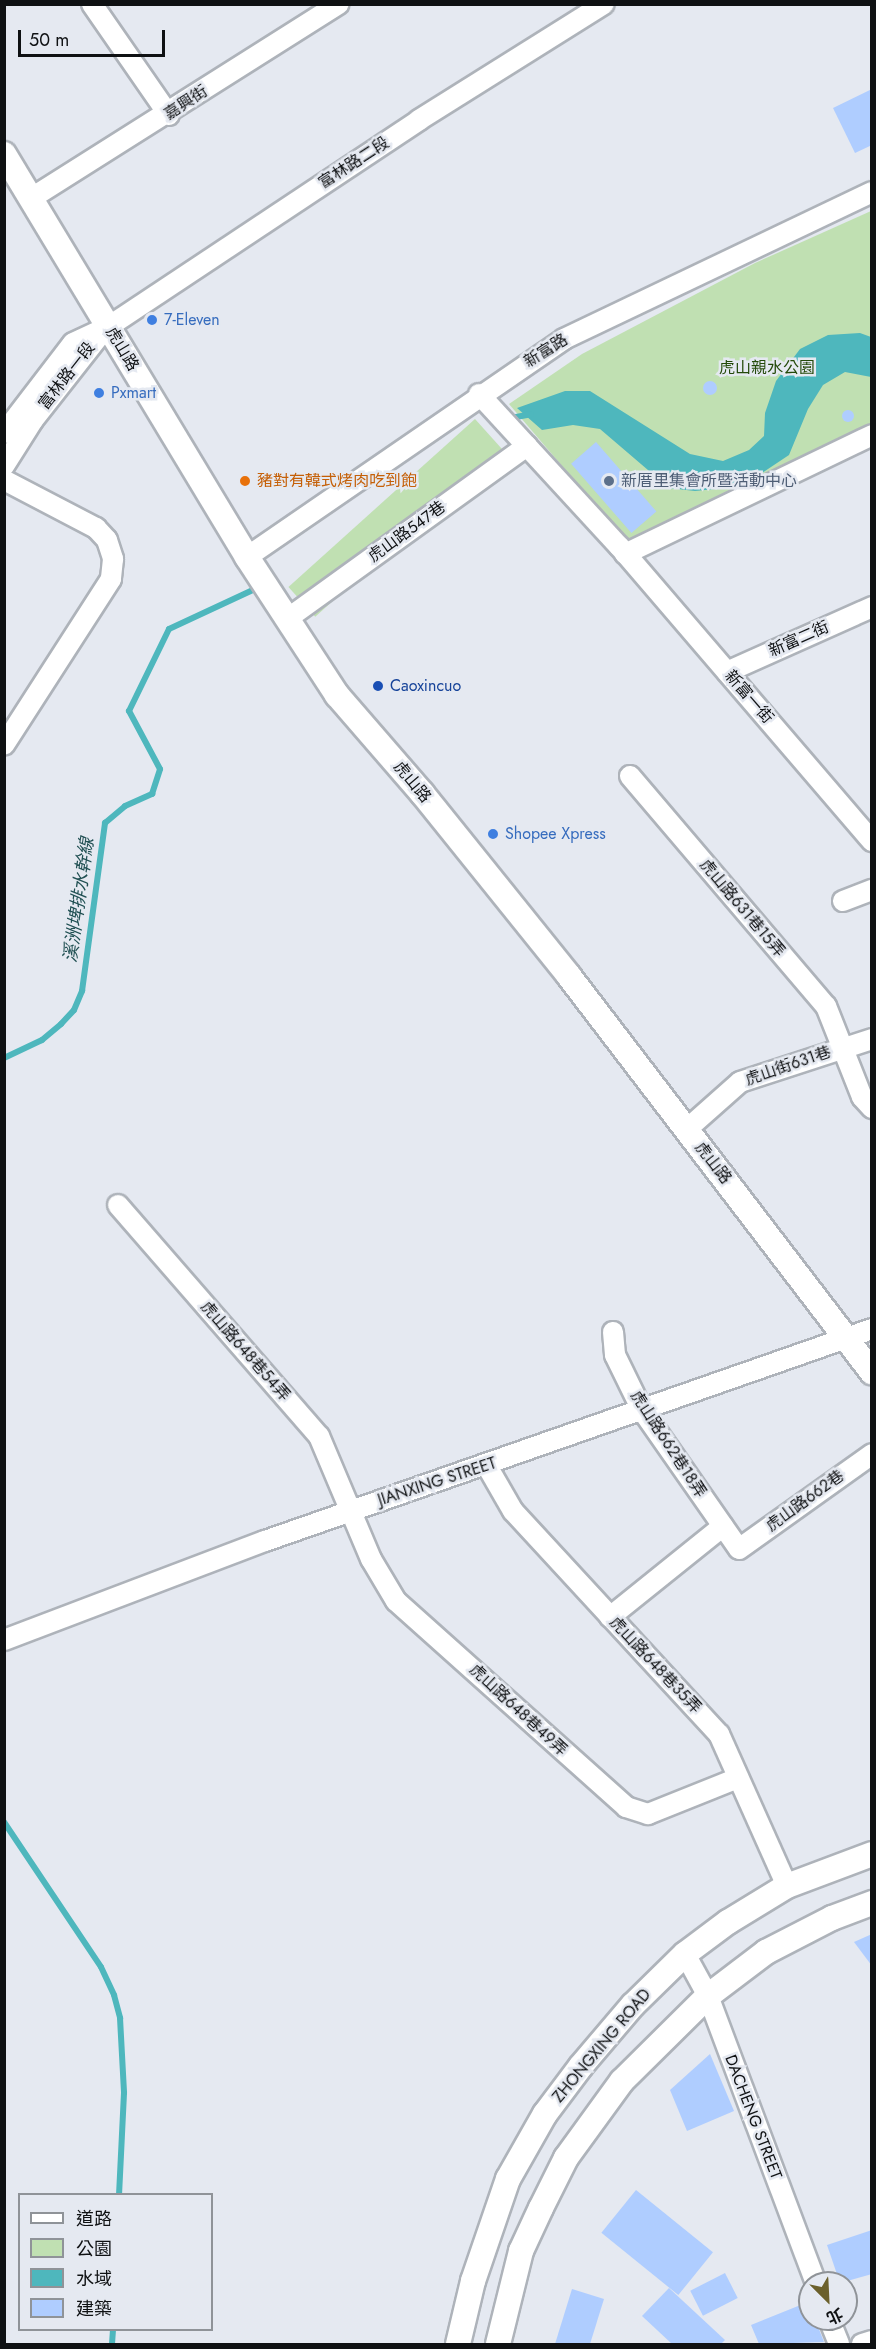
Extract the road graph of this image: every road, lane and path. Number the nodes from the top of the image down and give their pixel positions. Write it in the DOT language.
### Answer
graph roads {
  1 [pos="92,4"];
  2 [pos="339,4"];
  3 [pos="604,4"];
  4 [pos="169,115"];
  5 [pos="4,154"];
  6 [pos="872,192"];
  7 [pos="30,199"];
  8 [pos="108,327"];
  9 [pos="479,394"];
  10 [pos="4,434"];
  11 [pos="872,435"];
  12 [pos="527,446"];
  13 [pos="4,466"];
  14 [pos="4,480"];
  15 [pos="625,554"];
  16 [pos="247,557"];
  17 [pos="872,607"];
  18 [pos="287,618"];
  19 [pos="727,672"];
  20 [pos="4,745"];
  21 [pos="630,776"];
  22 [pos="872,841"];
  23 [pos="872,890"];
  24 [pos="843,901"];
  25 [pos="872,1039"];
  26 [pos="842,1047"];
  27 [pos="872,1108"];
  28 [pos="686,1130"];
  29 [pos="118,1205"];
  30 [pos="872,1329"];
  31 [pos="613,1332"];
  32 [pos="846,1339"];
  33 [pos="872,1373"];
  34 [pos="642,1410"];
  35 [pos="872,1454"];
  36 [pos="487,1466"];
  37 [pos="349,1512"];
  38 [pos="723,1526"];
  39 [pos="739,1549"];
  40 [pos="610,1617"];
  41 [pos="4,1640"];
  42 [pos="738,1778"];
  43 [pos="872,1854"];
  44 [pos="787,1886"];
  45 [pos="872,1903"];
  46 [pos="685,1954"];
  47 [pos="708,1996"];
  48 [pos="811,2271"];
  49 [pos="872,2342"];
  50 [pos="458,2344"];
  51 [pos="498,2344"];
  52 [pos="862,2344"];
  1 -- 4 [label="street"];
  2 -- 4 [label="street, 嘉興街"];
  3 -- 8 [label="street, 富林路二段"];
  4 -- 7 [label="street, 嘉興街"];
  5 -- 7 [label="street, 虎山路"];
  6 -- 9 [label="street, 新富路"];
  7 -- 8 [label="street, 虎山路"];
  8 -- 10 [label="street, 富林路一段"];
  8 -- 13 [label="street, 富林路一段"];
  8 -- 16 [label="street, 虎山路"];
  9 -- 12 [label="street, 新富一街"];
  9 -- 16 [label="street, 新富路"];
  11 -- 15 [label="street"];
  12 -- 15 [label="street, 新富一街"];
  12 -- 18 [label="street, 虎山路547巷"];
  14 -- 20 [label="street"];
  15 -- 19 [label="street, 新富一街"];
  16 -- 18 [label="street, 虎山路"];
  17 -- 19 [label="street, 新富二街"];
  18 -- 28 [label="street, 虎山路"];
  19 -- 22 [label="street, 新富一街"];
  21 -- 26 [label="street, 虎山路631巷15弄"];
  23 -- 24 [label="street"];
  25 -- 26 [label="street, 虎山街631巷"];
  26 -- 27 [label="street, 虎山路631巷15弄"];
  26 -- 28 [label="street, 虎山街631巷"];
  28 -- 32 [label="street, 虎山路"];
  29 -- 37 [label="street, 虎山路648巷54弄"];
  30 -- 32 [label="street, JIANXING STREET"];
  31 -- 34 [label="street, 虎山路662巷18弄"];
  32 -- 33 [label="street, 虎山路"];
  32 -- 34 [label="street, JIANXING STREET"];
  34 -- 36 [label="street, JIANXING STREET"];
  34 -- 38 [label="street, 虎山路662巷18弄"];
  35 -- 39 [label="street, 虎山路662巷"];
  36 -- 37 [label="street, JIANXING STREET"];
  36 -- 40 [label="street, 虎山路648巷35弄"];
  37 -- 41 [label="street, JIANXING STREET"];
  37 -- 42 [label="street, 虎山路648巷49弄"];
  38 -- 39 [label="street, 虎山路662巷18弄"];
  38 -- 40 [label="street"];
  40 -- 42 [label="street, 虎山路648巷35弄"];
  42 -- 44 [label="street, 虎山路648巷35弄"];
  43 -- 44 [label="street, ZHONGXING ROAD"];
  44 -- 46 [label="street, ZHONGXING ROAD"];
  45 -- 47 [label="street"];
  46 -- 47 [label="street, DACHENG STREET"];
  46 -- 50 [label="street, ZHONGXING ROAD"];
  47 -- 48 [label="street, DACHENG STREET"];
  47 -- 51 [label="street"];
  49 -- 52 [label="street"];
}
